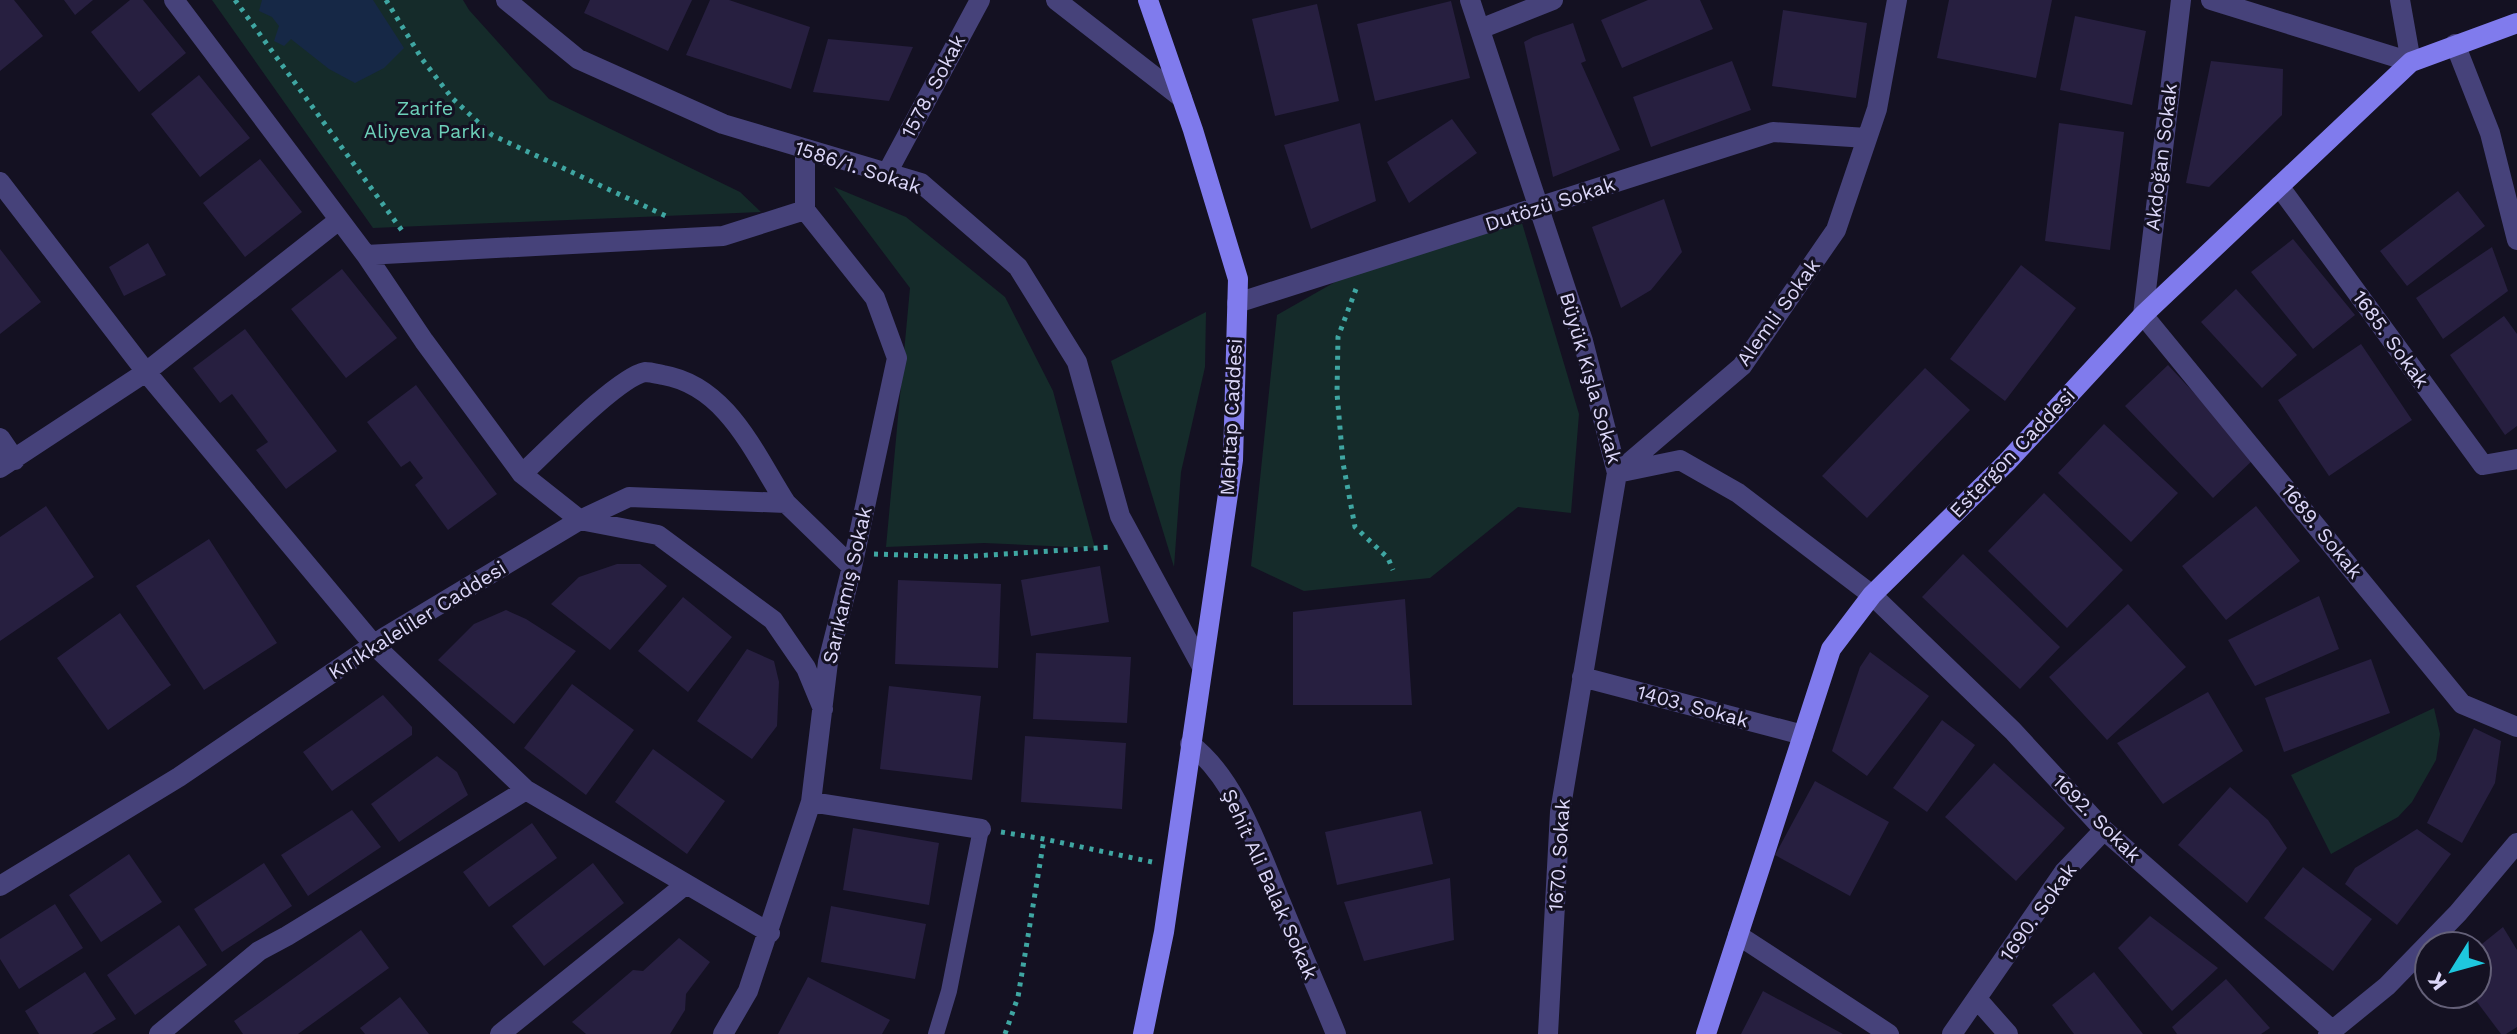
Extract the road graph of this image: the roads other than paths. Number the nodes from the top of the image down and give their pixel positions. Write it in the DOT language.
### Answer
graph roads {
  1 [pos="174,0"];
  2 [pos="506,0"];
  3 [pos="980,0"];
  4 [pos="1056,0"];
  5 [pos="1148,0"];
  6 [pos="1470,0"];
  7 [pos="1553,0"];
  8 [pos="1897,0"];
  9 [pos="2181,0"];
  10 [pos="2211,0"];
  11 [pos="2400,0"];
  12 [pos="2517,23"];
  13 [pos="1480,29"];
  14 [pos="2455,44"];
  15 [pos="2411,62"];
  16 [pos="1182,98"];
  17 [pos="1867,138"];
  18 [pos="805,149"];
  19 [pos="887,173"];
  20 [pos="0,182"];
  21 [pos="2279,186"];
  22 [pos="1539,208"];
  23 [pos="805,210"];
  24 [pos="339,220"];
  25 [pos="2517,240"];
  26 [pos="366,255"];
  27 [pos="1237,303"];
  28 [pos="2143,315"];
  29 [pos="146,372"];
  30 [pos="0,438"];
  31 [pos="2517,459"];
  32 [pos="8,464"];
  33 [pos="1617,473"];
  34 [pos="522,474"];
  35 [pos="786,503"];
  36 [pos="580,520"];
  37 [pos="853,560"];
  38 [pos="1872,595"];
  39 [pos="374,645"];
  40 [pos="1201,665"];
  41 [pos="1582,677"];
  42 [pos="823,709"];
  43 [pos="2517,727"];
  44 [pos="1803,735"];
  45 [pos="1190,744"];
  46 [pos="526,790"];
  47 [pos="811,802"];
  48 [pos="981,829"];
  49 [pos="2104,830"];
  50 [pos="2517,843"];
  51 [pos="685,885"];
  52 [pos="0,886"];
  53 [pos="770,933"];
  54 [pos="1738,935"];
  55 [pos="1977,999"];
  56 [pos="2330,1032"];
  57 [pos="159,1034"];
  58 [pos="500,1034"];
  59 [pos="723,1034"];
  60 [pos="936,1034"];
  61 [pos="1143,1034"];
  62 [pos="1336,1034"];
  63 [pos="1548,1034"];
  64 [pos="1706,1034"];
  65 [pos="1889,1034"];
  66 [pos="1952,1034"];
  67 [pos="2008,1034"];
  1 -- 24 [label="street"];
  2 -- 18 [label="street, 1586/1. Sokak"];
  3 -- 19 [label="street, 1578. Sokak"];
  4 -- 16 [label="street"];
  5 -- 16 [label="street, Mehtap Caddesi"];
  6 -- 13 [label="street, Büyük Kışla Sokak"];
  7 -- 13 [label="street"];
  8 -- 17 [label="street, Alemli Sokak"];
  9 -- 28 [label="street, Akdoğan Sokak"];
  10 -- 15 [label="street"];
  11 -- 15 [label="street"];
  12 -- 14 [label="street, Estergon Caddesi"];
  13 -- 22 [label="street, Büyük Kışla Sokak"];
  14 -- 15 [label="street, Estergon Caddesi"];
  14 -- 25 [label="street"];
  15 -- 21 [label="street, Estergon Caddesi"];
  16 -- 27 [label="street, Mehtap Caddesi"];
  17 -- 22 [label="street, Dutözü Sokak"];
  17 -- 33 [label="street, Alemli Sokak"];
  18 -- 19 [label="street, 1586/1. Sokak"];
  18 -- 23 [label="street"];
  19 -- 40 [label="street, 1586/1. Sokak"];
  20 -- 29 [label="street"];
  21 -- 28 [label="street, Estergon Caddesi"];
  21 -- 31 [label="street, 1685. Sokak"];
  22 -- 27 [label="street, Dutözü Sokak"];
  22 -- 33 [label="street, Büyük Kışla Sokak"];
  23 -- 26 [label="street"];
  23 -- 37 [label="street, Sarıkamış Sokak"];
  24 -- 26 [label="street"];
  24 -- 29 [label="street"];
  26 -- 34 [label="street"];
  27 -- 40 [label="street, Mehtap Caddesi"];
  28 -- 38 [label="street, Estergon Caddesi"];
  28 -- 43 [label="street, 1689. Sokak"];
  29 -- 32 [label="street"];
  29 -- 39 [label="street"];
  30 -- 32 [label="street"];
  33 -- 38 [label="street, Büyük Kışla Sokak"];
  33 -- 41 [label="street"];
  34 -- 35 [label="street"];
  34 -- 36 [label="street"];
  35 -- 36 [label="street, Kırıkkaleliler Caddesi"];
  35 -- 37 [label="street"];
  36 -- 39 [label="street, Kırıkkaleliler Caddesi"];
  36 -- 42 [label="street"];
  37 -- 42 [label="street, Sarıkamış Sokak"];
  38 -- 44 [label="street, Estergon Caddesi"];
  38 -- 49 [label="street, 1692. Sokak"];
  39 -- 46 [label="street"];
  39 -- 52 [label="street, Kırıkkaleliler Caddesi"];
  40 -- 45 [label="street, Mehtap Caddesi"];
  41 -- 44 [label="street, 1403. Sokak"];
  41 -- 63 [label="street, 1670. Sokak"];
  42 -- 47 [label="street, Sarıkamış Sokak"];
  44 -- 54 [label="street, Estergon Caddesi"];
  45 -- 61 [label="street, Mehtap Caddesi"];
  45 -- 62 [label="street, Şehit Ali Balak Sokak"];
  46 -- 51 [label="street"];
  46 -- 57 [label="street"];
  47 -- 48 [label="street"];
  47 -- 53 [label="street, Sarıkamış Sokak"];
  48 -- 60 [label="lane"];
  49 -- 55 [label="street, 1690. Sokak"];
  49 -- 56 [label="street, 1692. Sokak"];
  50 -- 56 [label="street"];
  51 -- 53 [label="street"];
  51 -- 58 [label="street"];
  53 -- 59 [label="street, Sarıkamış Sokak"];
  54 -- 64 [label="street, Estergon Caddesi"];
  54 -- 65 [label="street"];
  55 -- 66 [label="street, 1690. Sokak"];
  55 -- 67 [label="street"];
}
